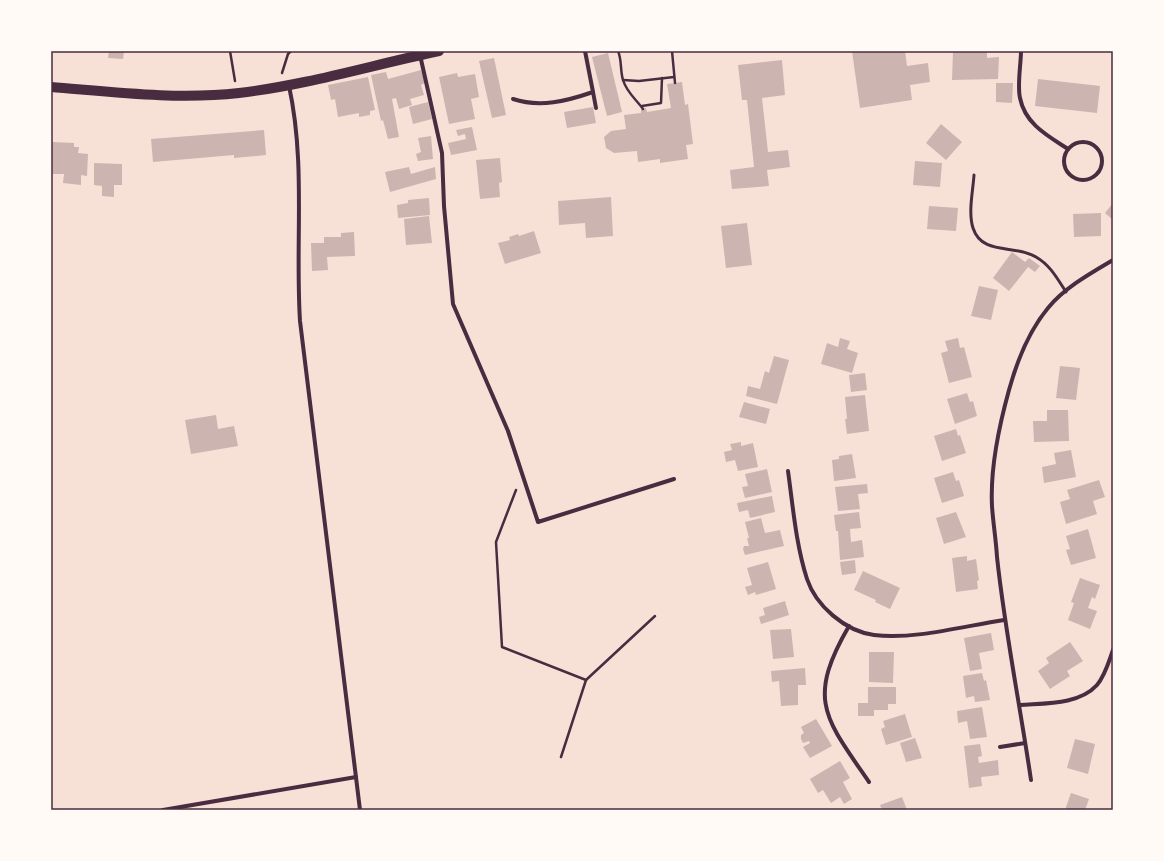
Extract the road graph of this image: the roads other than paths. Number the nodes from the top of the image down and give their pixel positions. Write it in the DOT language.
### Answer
graph roads {
  1 [pos="439,51"];
  2 [pos="585,51"];
  3 [pos="1021,51"];
  4 [pos="420,55"];
  5 [pos="289,85"];
  6 [pos="51,87"];
  7 [pos="593,92"];
  8 [pos="513,99"];
  9 [pos="596,108"];
  10 [pos="1068,149"];
  11 [pos="974,175"];
  12 [pos="1113,260"];
  13 [pos="1066,292"];
  14 [pos="788,471"];
  15 [pos="674,479"];
  16 [pos="1004,620"];
  17 [pos="849,626"];
  18 [pos="1113,650"];
  19 [pos="1020,705"];
  20 [pos="1025,743"];
  21 [pos="1000,747"];
  22 [pos="356,777"];
  23 [pos="1030,780"];
  24 [pos="869,782"];
  25 [pos="163,810"];
  26 [pos="360,810"];
  1 -- 4 [label="main road"];
  2 -- 7 [label="street"];
  3 -- 10 [label="street"];
  4 -- 5 [label="main road"];
  4 -- 15 [label="street"];
  5 -- 6 [label="main road"];
  5 -- 22 [label="street"];
  7 -- 8 [label="street"];
  7 -- 9 [label="street"];
  10 -- 10 [label="street"];
  11 -- 13 [label="lane"];
  12 -- 13 [label="street"];
  13 -- 16 [label="street"];
  14 -- 17 [label="street"];
  16 -- 17 [label="street"];
  16 -- 19 [label="street"];
  17 -- 24 [label="street"];
  18 -- 19 [label="street"];
  19 -- 20 [label="street"];
  20 -- 21 [label="street"];
  20 -- 23 [label="street"];
  22 -- 25 [label="street"];
  22 -- 26 [label="street"];
}
